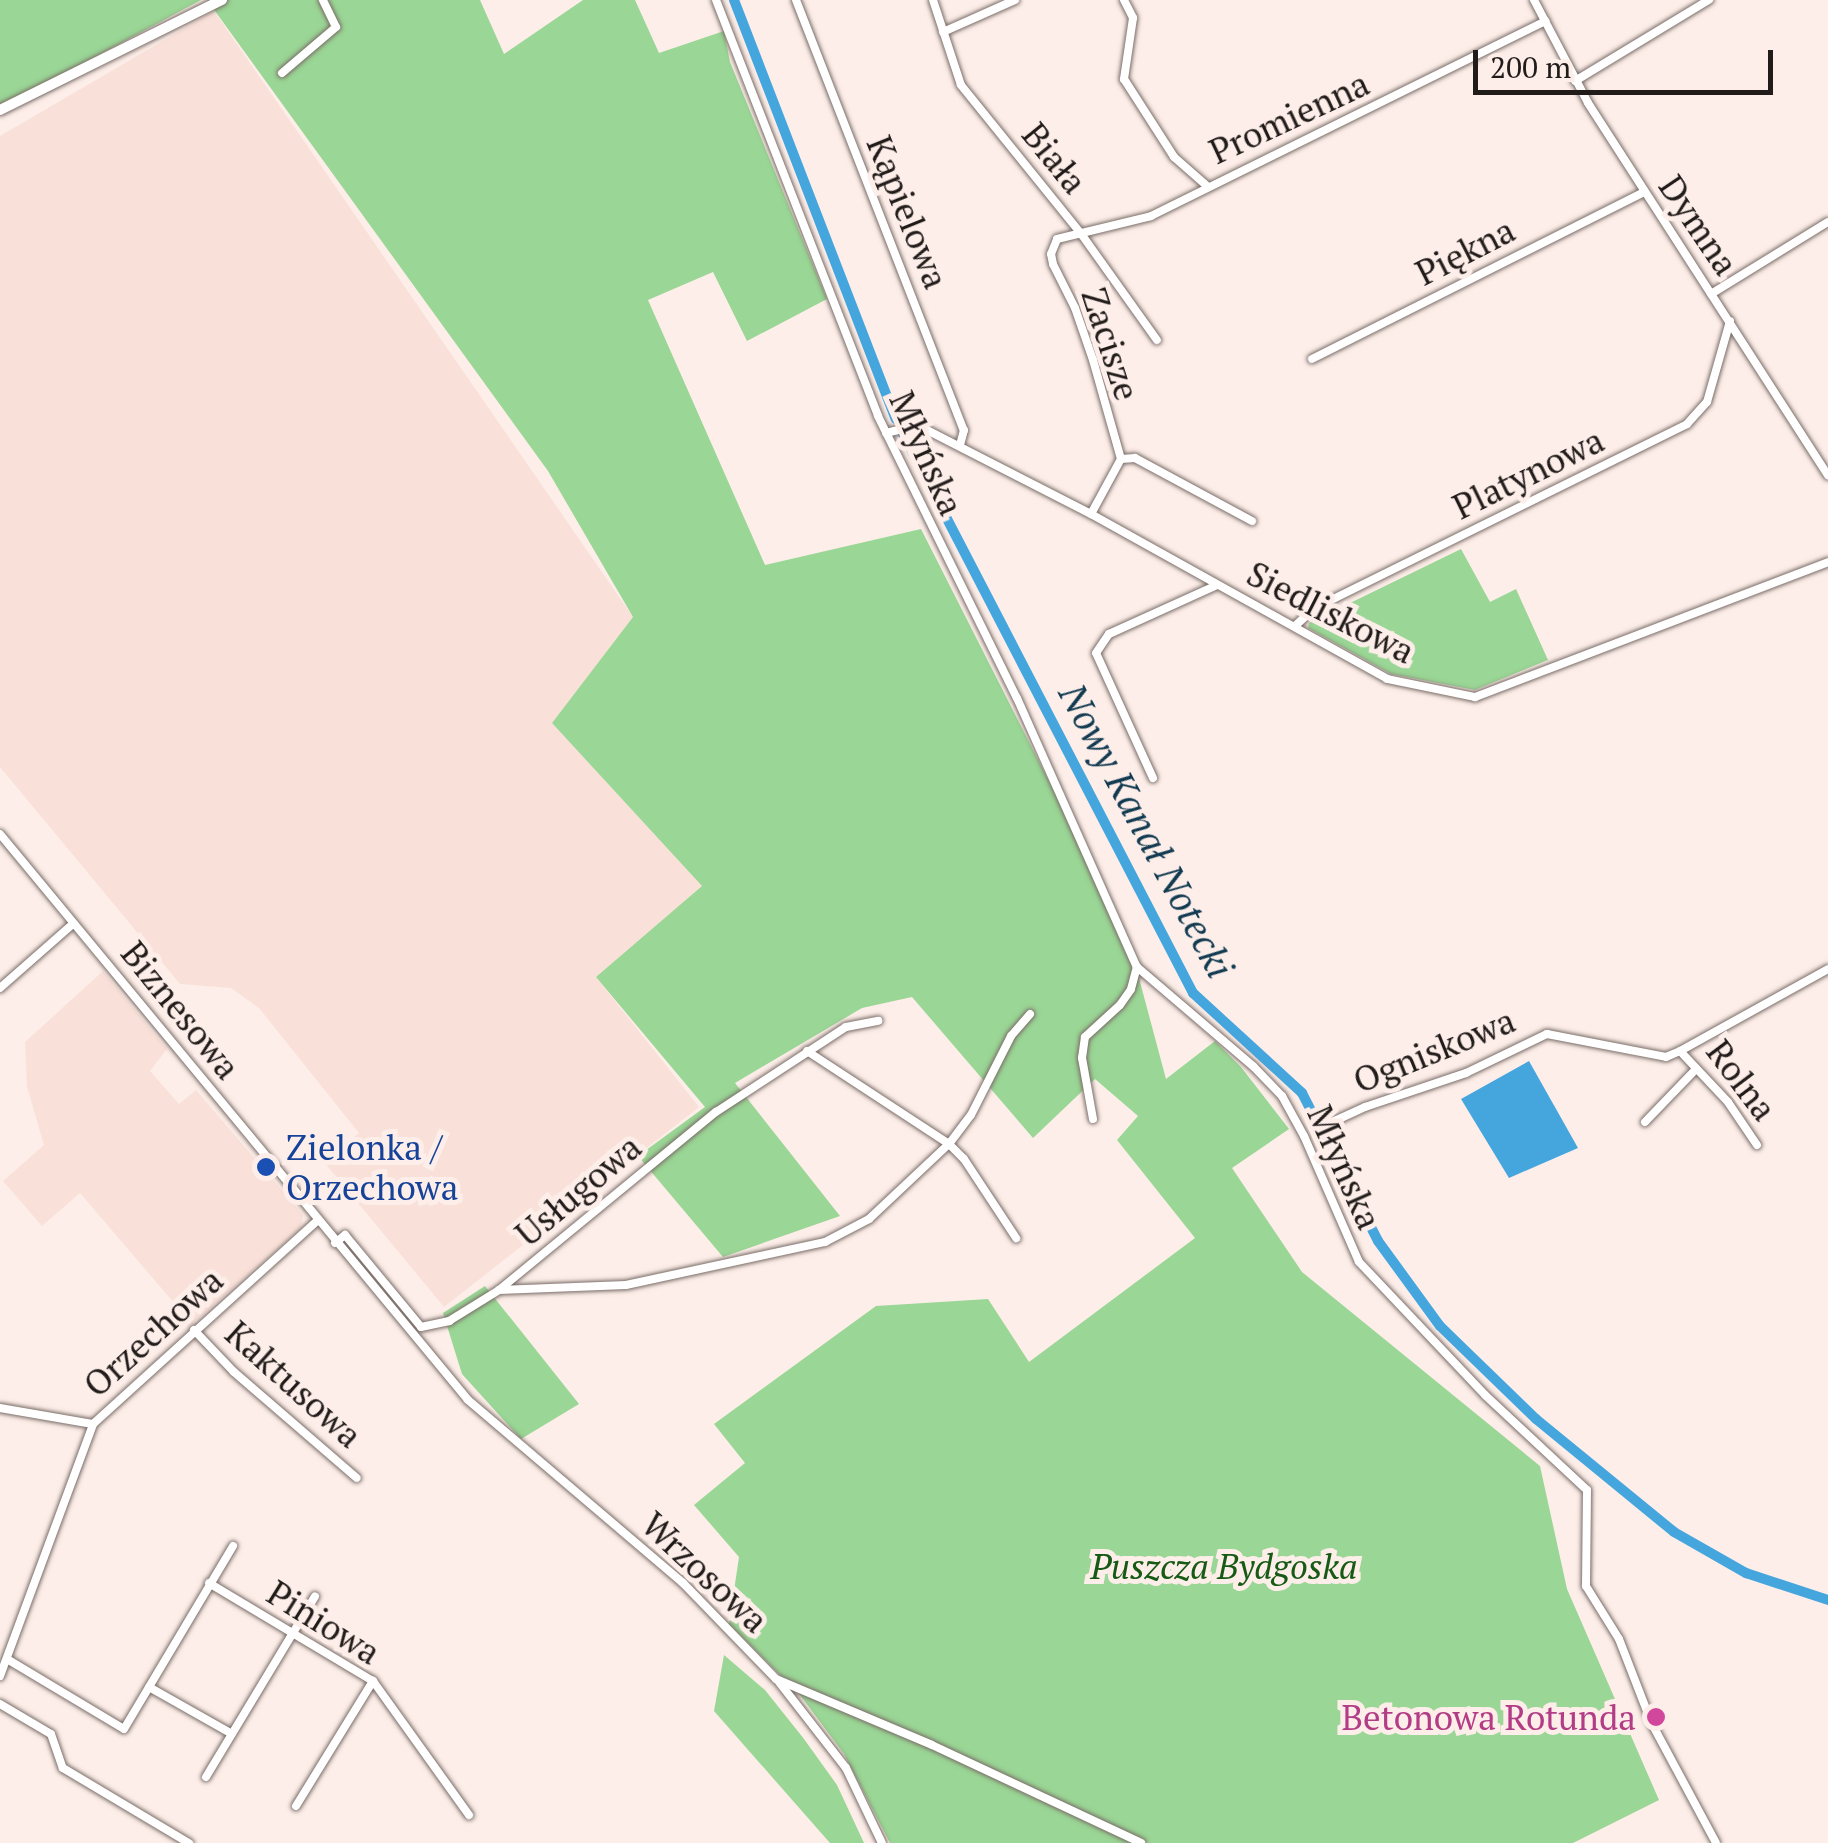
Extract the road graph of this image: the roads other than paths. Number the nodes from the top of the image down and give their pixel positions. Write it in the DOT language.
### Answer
graph roads {
  1 [pos="222,0"];
  2 [pos="322,0"];
  3 [pos="716,0"];
  4 [pos="796,0"];
  5 [pos="933,0"];
  6 [pos="1015,0"];
  7 [pos="1124,0"];
  8 [pos="1534,0"];
  9 [pos="1709,0"];
  10 [pos="1546,20"];
  11 [pos="944,32"];
  12 [pos="282,73"];
  13 [pos="1575,80"];
  14 [pos="0,110"];
  15 [pos="1207,186"];
  16 [pos="1644,192"];
  17 [pos="1828,222"];
  18 [pos="1082,234"];
  19 [pos="1052,246"];
  20 [pos="1711,294"];
  21 [pos="1730,321"];
  22 [pos="1157,340"];
  23 [pos="1312,359"];
  24 [pos="886,432"];
  25 [pos="960,445"];
  26 [pos="1120,459"];
  27 [pos="1828,475"];
  28 [pos="1091,514"];
  29 [pos="1252,521"];
  30 [pos="1828,562"];
  31 [pos="1216,585"];
  32 [pos="1295,626"];
  33 [pos="1154,778"];
  34 [pos="0,834"];
  35 [pos="74,923"];
  36 [pos="1137,967"];
  37 [pos="1825,970"];
  38 [pos="1828,982"];
  39 [pos="0,988"];
  40 [pos="1030,1014"];
  41 [pos="878,1021"];
  42 [pos="1682,1050"];
  43 [pos="808,1051"];
  44 [pos="1696,1068"];
  45 [pos="1093,1118"];
  46 [pos="1646,1122"];
  47 [pos="1328,1124"];
  48 [pos="950,1144"];
  49 [pos="1757,1145"];
  50 [pos="317,1221"];
  51 [pos="1016,1238"];
  52 [pos="335,1243"];
  53 [pos="499,1290"];
  54 [pos="194,1330"];
  55 [pos="0,1408"];
  56 [pos="93,1424"];
  57 [pos="357,1478"];
  58 [pos="233,1546"];
  59 [pos="209,1584"];
  60 [pos="315,1596"];
  61 [pos="293,1632"];
  62 [pos="8,1659"];
  63 [pos="0,1676"];
  64 [pos="776,1679"];
  65 [pos="372,1682"];
  66 [pos="150,1686"];
  67 [pos="0,1704"];
  68 [pos="232,1734"];
  69 [pos="206,1777"];
  70 [pos="296,1806"];
  71 [pos="469,1816"];
  72 [pos="189,1843"];
  73 [pos="882,1843"];
  74 [pos="1140,1843"];
  75 [pos="1716,1843"];
  1 -- 14 [label="street"];
  2 -- 12 [label="street"];
  3 -- 24 [label="street, Młyńska"];
  4 -- 25 [label="street, Kąpielowa"];
  5 -- 11 [label="street, Biała"];
  6 -- 11 [label="street"];
  7 -- 15 [label="street"];
  8 -- 10 [label="street, Dymna"];
  9 -- 13 [label="street"];
  10 -- 13 [label="street, Dymna"];
  10 -- 15 [label="street, Promienna"];
  11 -- 18 [label="street, Biała"];
  13 -- 16 [label="street, Dymna"];
  15 -- 18 [label="street, Promienna"];
  16 -- 20 [label="street, Dymna"];
  16 -- 23 [label="street, Piękna"];
  17 -- 20 [label="street"];
  18 -- 19 [label="street, Promienna"];
  18 -- 22 [label="street, Biała"];
  19 -- 26 [label="street, Zacisze"];
  20 -- 21 [label="street, Dymna"];
  21 -- 27 [label="street, Dymna"];
  21 -- 32 [label="street, Platynowa"];
  24 -- 25 [label="street, Siedliskowa"];
  24 -- 36 [label="street, Młyńska"];
  25 -- 28 [label="street, Siedliskowa"];
  26 -- 28 [label="street"];
  26 -- 29 [label="street"];
  28 -- 31 [label="street, Siedliskowa"];
  30 -- 32 [label="street, Siedliskowa"];
  31 -- 32 [label="street, Siedliskowa"];
  31 -- 33 [label="street"];
  34 -- 35 [label="street, Biznesowa"];
  35 -- 39 [label="street"];
  35 -- 50 [label="street, Biznesowa"];
  36 -- 45 [label="street"];
  36 -- 75 [label="street, Młyńska"];
  37 -- 38 [label="street"];
  37 -- 42 [label="street"];
  40 -- 48 [label="street"];
  41 -- 43 [label="street, Usługowa"];
  42 -- 44 [label="street, Rolna"];
  42 -- 47 [label="street, Ogniskowa"];
  43 -- 48 [label="street"];
  43 -- 53 [label="street, Usługowa"];
  44 -- 46 [label="street"];
  44 -- 49 [label="street, Rolna"];
  48 -- 51 [label="street"];
  48 -- 53 [label="street"];
  50 -- 52 [label="street, Wrzosowa"];
  50 -- 54 [label="street, Orzechowa"];
  52 -- 53 [label="street, Usługowa"];
  52 -- 64 [label="street, Wrzosowa"];
  54 -- 56 [label="street, Orzechowa"];
  54 -- 57 [label="street, Kaktusowa"];
  55 -- 56 [label="street"];
  56 -- 62 [label="street, Orzechowa"];
  58 -- 59 [label="street"];
  59 -- 61 [label="street, Piniowa"];
  59 -- 66 [label="street"];
  60 -- 61 [label="street"];
  61 -- 65 [label="street, Piniowa"];
  61 -- 68 [label="street"];
  62 -- 63 [label="street, Orzechowa"];
  62 -- 66 [label="street"];
  64 -- 73 [label="street"];
  64 -- 74 [label="street, Wrzosowa"];
  65 -- 70 [label="street"];
  65 -- 71 [label="street, Piniowa"];
  66 -- 68 [label="street"];
  67 -- 72 [label="street"];
  68 -- 69 [label="street"];
}
